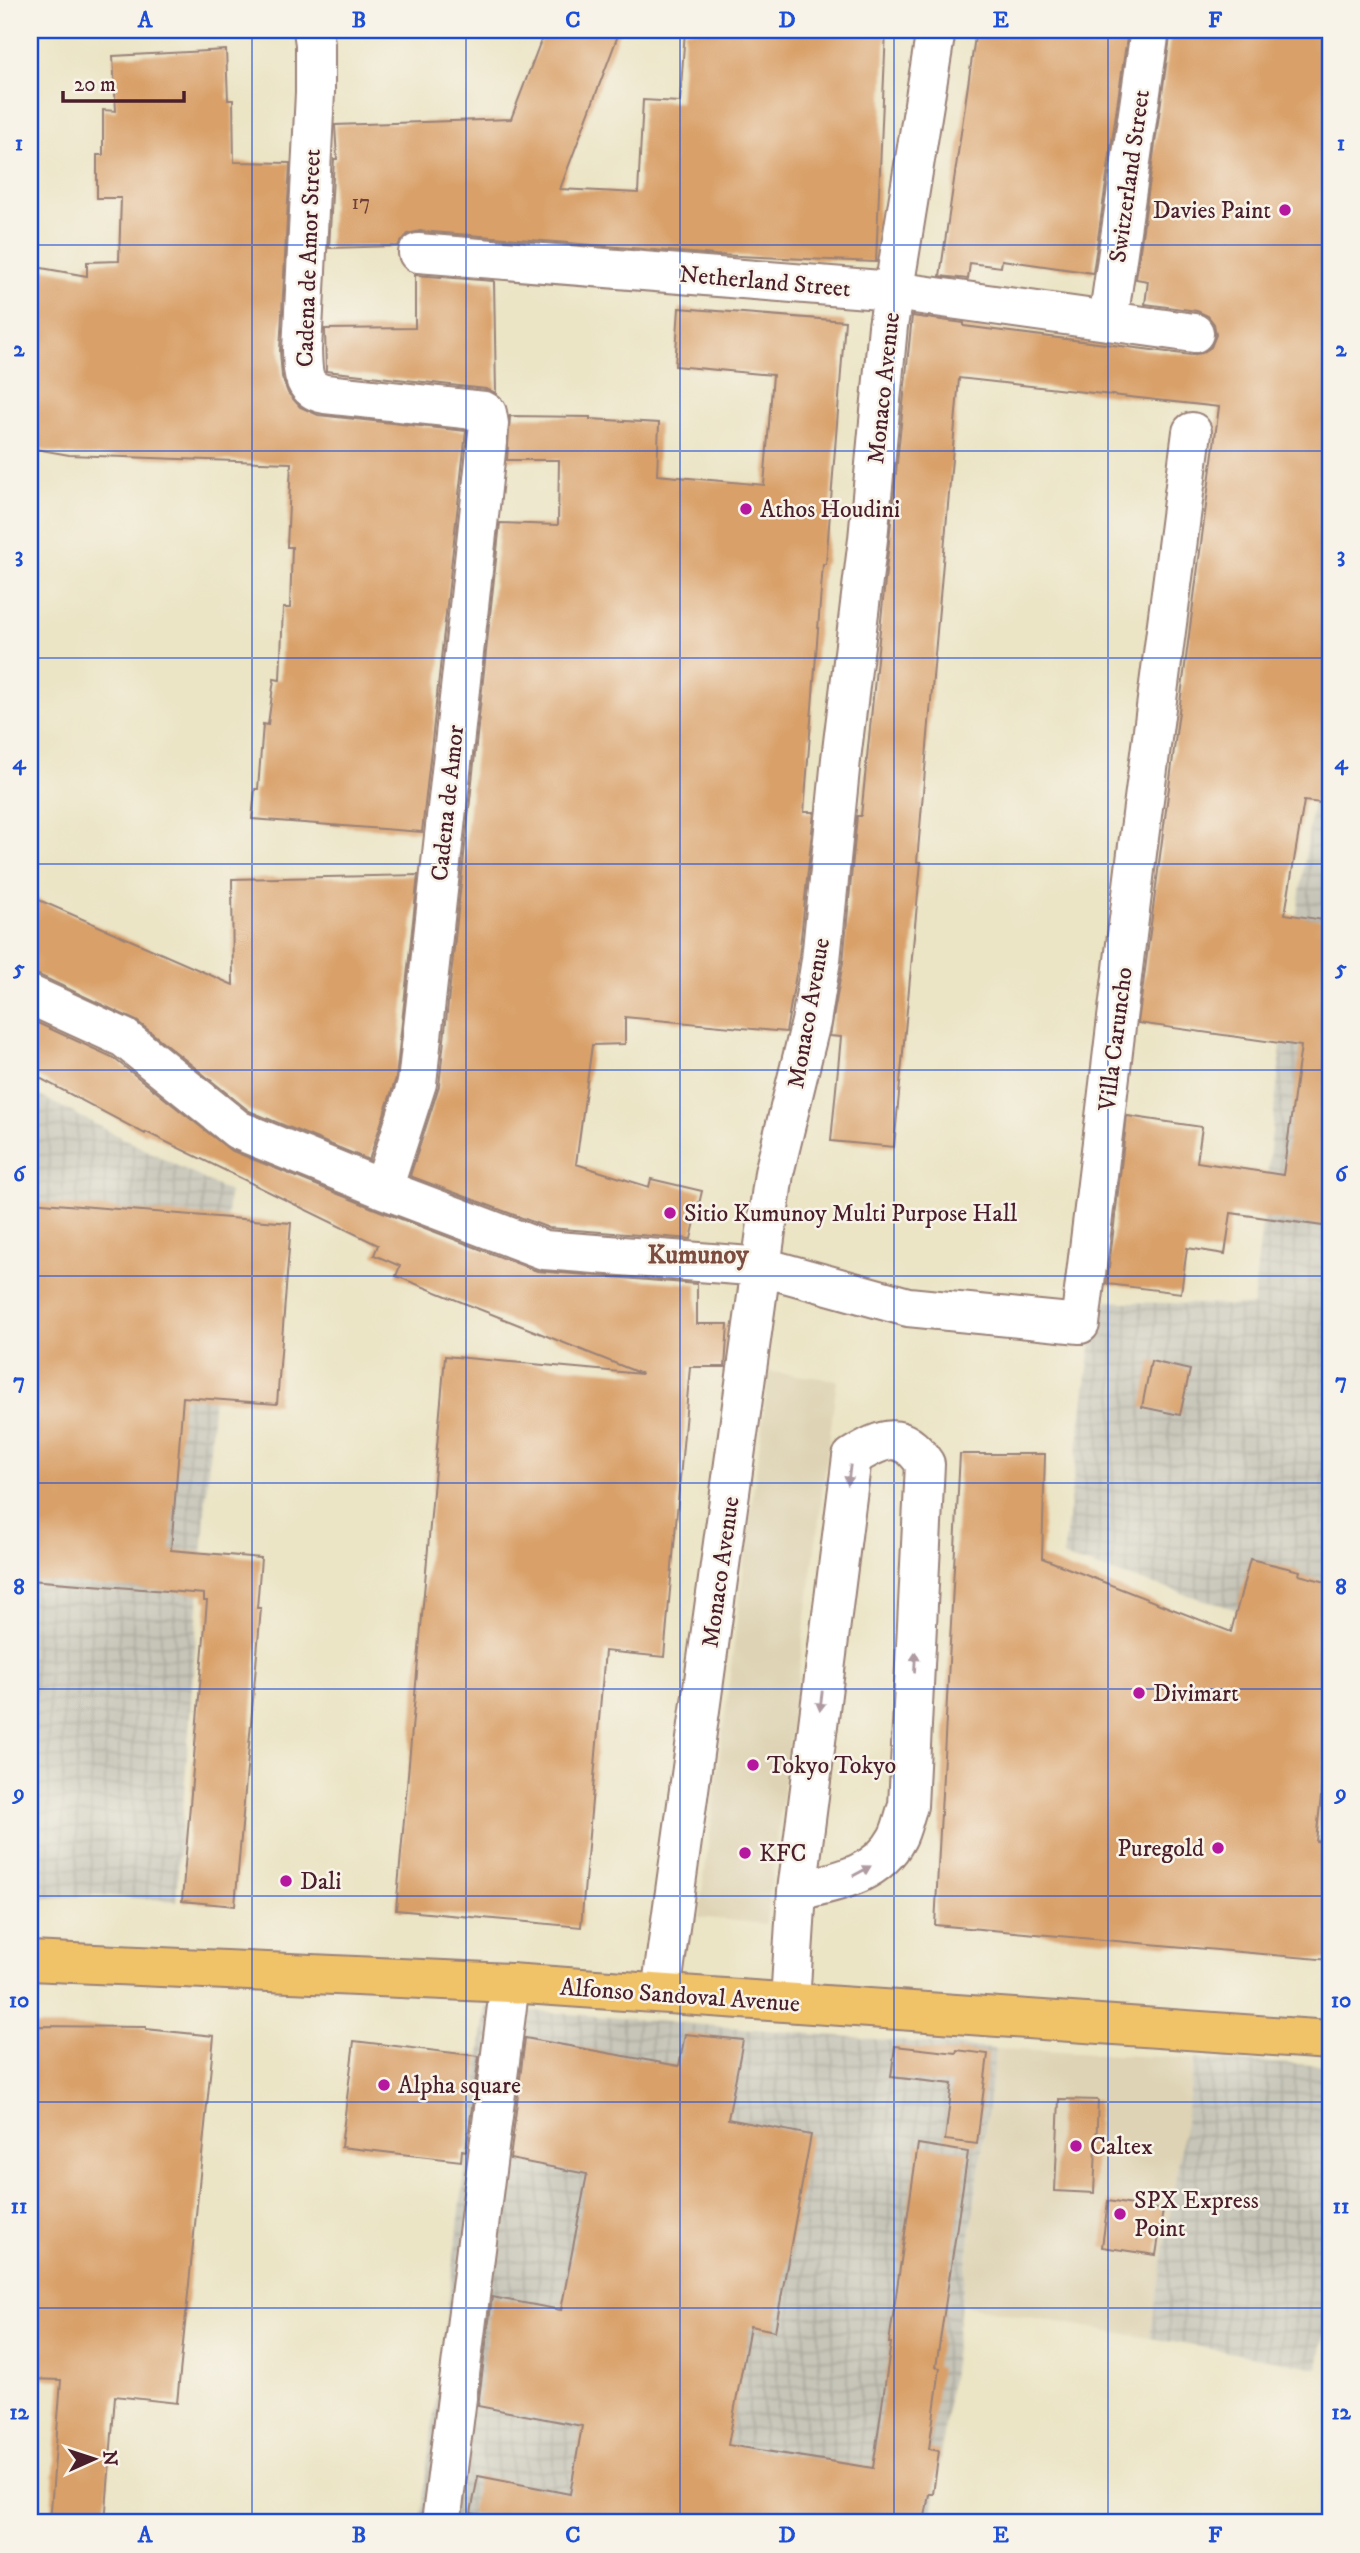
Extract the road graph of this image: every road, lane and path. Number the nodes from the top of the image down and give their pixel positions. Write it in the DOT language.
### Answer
graph roads {
  1 [pos="313,30"];
  2 [pos="936,30"];
  3 [pos="1150,30"];
  4 [pos="418,253"];
  5 [pos="893,291"];
  6 [pos="1108,321"];
  7 [pos="1194,332"];
  8 [pos="487,413"];
  9 [pos="1192,432"];
  10 [pos="30,995"];
  11 [pos="383,1189"];
  12 [pos="763,1267"];
  13 [pos="797,1891"];
  14 [pos="30,1961"];
  15 [pos="510,1983"];
  16 [pos="662,1993"];
  17 [pos="790,2002"];
  18 [pos="1330,2040"];
  19 [pos="441,2523"];
  1 -- 8 [label="street, Cadena de Amor Street"];
  2 -- 5 [label="street, Monaco Avenue"];
  3 -- 6 [label="street, Switzerland Street"];
  4 -- 5 [label="street, Netherland Street"];
  5 -- 6 [label="street, Netherland Street"];
  5 -- 12 [label="street, Monaco Avenue"];
  6 -- 7 [label="street, Netherland Street"];
  8 -- 11 [label="street, Cadena de Amor"];
  9 -- 12 [label="street, Villa Caruncho"];
  10 -- 11 [label="street"];
  11 -- 12 [label="street"];
  12 -- 16 [label="street, Monaco Avenue"];
  13 -- 13 [label="street, one-way"];
  13 -- 17 [label="street"];
  14 -- 15 [label="main road, Alfonso Sandoval Avenue"];
  15 -- 16 [label="main road, Alfonso Sandoval Avenue"];
  15 -- 19 [label="street"];
  16 -- 17 [label="main road, Alfonso Sandoval Avenue"];
  17 -- 18 [label="main road, Alfonso Sandoval Avenue"];
}
